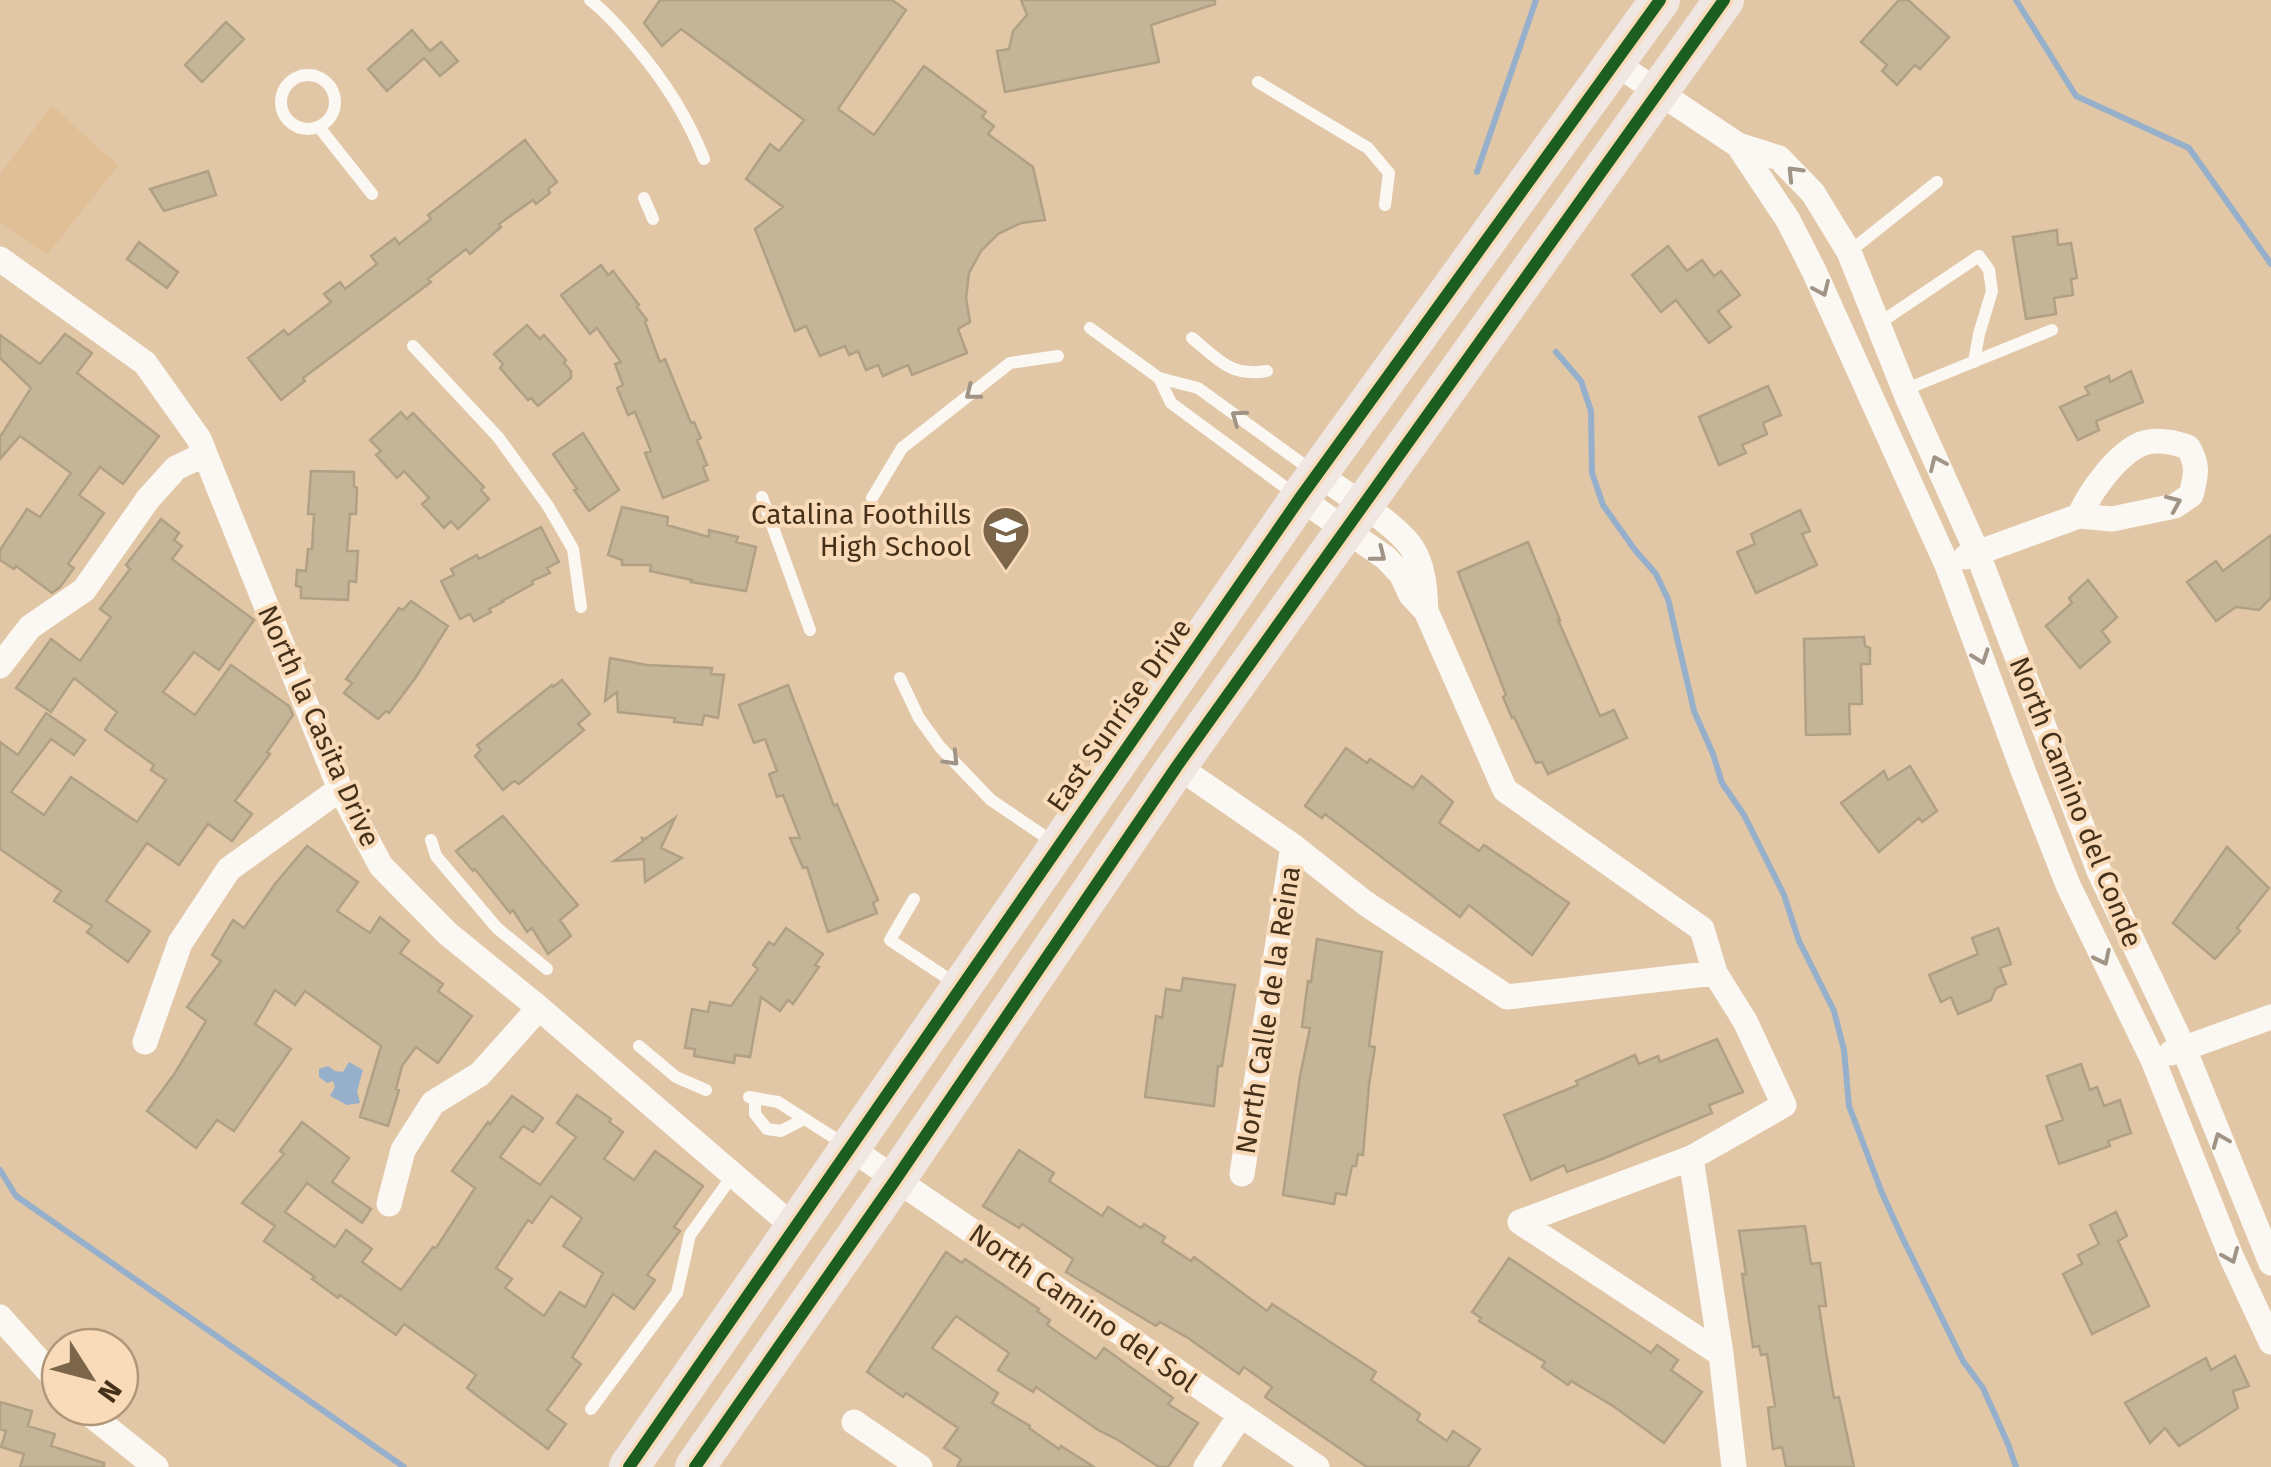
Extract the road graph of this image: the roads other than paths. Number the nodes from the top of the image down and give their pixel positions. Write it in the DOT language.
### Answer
graph roads {
  1 [pos="590,0"];
  2 [pos="1660,0"];
  3 [pos="1724,0"];
  4 [pos="1614,63"];
  5 [pos="1258,82"];
  6 [pos="1657,91"];
  7 [pos="319,127"];
  8 [pos="1738,144"];
  9 [pos="704,158"];
  10 [pos="1937,182"];
  11 [pos="372,194"];
  12 [pos="644,198"];
  13 [pos="1385,206"];
  14 [pos="653,219"];
  15 [pos="1849,252"];
  16 [pos="0,259"];
  17 [pos="1878,324"];
  18 [pos="1090,328"];
  19 [pos="2052,330"];
  20 [pos="1192,338"];
  21 [pos="414,346"];
  22 [pos="1058,356"];
  23 [pos="1974,362"];
  24 [pos="1267,371"];
  25 [pos="1159,378"];
  26 [pos="1904,390"];
  27 [pos="205,454"];
  28 [pos="1309,486"];
  29 [pos="762,497"];
  30 [pos="872,498"];
  31 [pos="2079,516"];
  32 [pos="1353,518"];
  33 [pos="1977,552"];
  34 [pos="1947,565"];
  35 [pos="581,606"];
  36 [pos="810,630"];
  37 [pos="0,666"];
  38 [pos="900,678"];
  39 [pos="1177,766"];
  40 [pos="340,789"];
  41 [pos="431,840"];
  42 [pos="1058,846"];
  43 [pos="1293,846"];
  44 [pos="914,899"];
  45 [pos="547,969"];
  46 [pos="1715,973"];
  47 [pos="962,988"];
  48 [pos="539,1008"];
  49 [pos="2267,1016"];
  50 [pos="145,1042"];
  51 [pos="639,1046"];
  52 [pos="2184,1048"];
  53 [pos="2153,1060"];
  54 [pos="706,1090"];
  55 [pos="804,1119"];
  56 [pos="850,1148"];
  57 [pos="1692,1158"];
  58 [pos="1242,1174"];
  59 [pos="733,1175"];
  60 [pos="896,1179"];
  61 [pos="389,1204"];
  62 [pos="795,1228"];
  63 [pos="2271,1262"];
  64 [pos="0,1317"];
  65 [pos="2271,1342"];
  66 [pos="1722,1354"];
  67 [pos="40,1362"];
  68 [pos="590,1409"];
  69 [pos="1240,1416"];
  70 [pos="854,1422"];
  71 [pos="106,1427"];
  72 [pos="156,1467"];
  73 [pos="629,1467"];
  74 [pos="695,1467"];
  75 [pos="920,1467"];
  76 [pos="1206,1467"];
  77 [pos="1317,1467"];
  78 [pos="1734,1467"];
  1 -- 9 [label="lane"];
  2 -- 4 [label="main road, East Sunrise Drive"];
  3 -- 6 [label="main road"];
  4 -- 6 [label="street, North Camino del Conde"];
  4 -- 28 [label="main road, East Sunrise Drive"];
  5 -- 13 [label="lane"];
  6 -- 8 [label="street, North Camino del Conde"];
  6 -- 32 [label="main road"];
  7 -- 7 [label="lane"];
  7 -- 11 [label="lane"];
  15 -- 8 [label="street, North Camino del Conde, one-way"];
  8 -- 34 [label="street, North Camino del Conde, one-way"];
  10 -- 15 [label="lane"];
  12 -- 14 [label="lane"];
  15 -- 17 [label="street, North Camino del Conde"];
  16 -- 27 [label="street, North la Casita Drive"];
  17 -- 23 [label="lane"];
  17 -- 26 [label="street, North Camino del Conde"];
  18 -- 25 [label="lane"];
  19 -- 23 [label="lane"];
  20 -- 24 [label="lane"];
  21 -- 35 [label="lane"];
  22 -- 30 [label="lane, one-way"];
  23 -- 26 [label="lane"];
  28 -- 25 [label="lane, one-way"];
  25 -- 28 [label="lane"];
  33 -- 26 [label="street, North Camino del Conde, one-way"];
  27 -- 37 [label="street"];
  27 -- 40 [label="street, North la Casita Drive"];
  28 -- 32 [label="street"];
  28 -- 42 [label="main road, East Sunrise Drive"];
  29 -- 36 [label="lane"];
  31 -- 33 [label="street"];
  32 -- 39 [label="main road"];
  32 -- 46 [label="street"];
  33 -- 34 [label="street"];
  33 -- 52 [label="street, North Camino del Conde"];
  34 -- 53 [label="street, North Camino del Conde, one-way"];
  38 -- 42 [label="lane, one-way"];
  39 -- 43 [label="street, North Calle de la Reina"];
  39 -- 60 [label="main road"];
  40 -- 48 [label="street, North la Casita Drive"];
  40 -- 50 [label="street"];
  41 -- 45 [label="lane"];
  42 -- 47 [label="main road, East Sunrise Drive"];
  43 -- 46 [label="street, North Calle de la Reina"];
  43 -- 58 [label="street, North Calle de la Reina"];
  44 -- 47 [label="lane"];
  46 -- 57 [label="street"];
  47 -- 56 [label="main road, East Sunrise Drive"];
  48 -- 59 [label="street, North la Casita Drive"];
  48 -- 61 [label="street"];
  49 -- 52 [label="street"];
  51 -- 54 [label="lane"];
  52 -- 53 [label="street"];
  63 -- 52 [label="street, North Camino del Conde, one-way"];
  53 -- 65 [label="street, North Camino del Conde, one-way"];
  55 -- 55 [label="lane"];
  55 -- 56 [label="lane"];
  56 -- 60 [label="street, North Camino del Sol"];
  56 -- 62 [label="main road, East Sunrise Drive"];
  57 -- 66 [label="street"];
  57 -- 66 [label="street"];
  59 -- 62 [label="street, North la Casita Drive"];
  59 -- 68 [label="lane"];
  60 -- 69 [label="street, North Camino del Sol"];
  60 -- 74 [label="main road"];
  62 -- 73 [label="main road, East Sunrise Drive"];
  64 -- 67 [label="street"];
  66 -- 78 [label="street"];
  69 -- 76 [label="street"];
  69 -- 77 [label="street, North Camino del Sol"];
  70 -- 75 [label="street"];
  71 -- 72 [label="street"];
}
